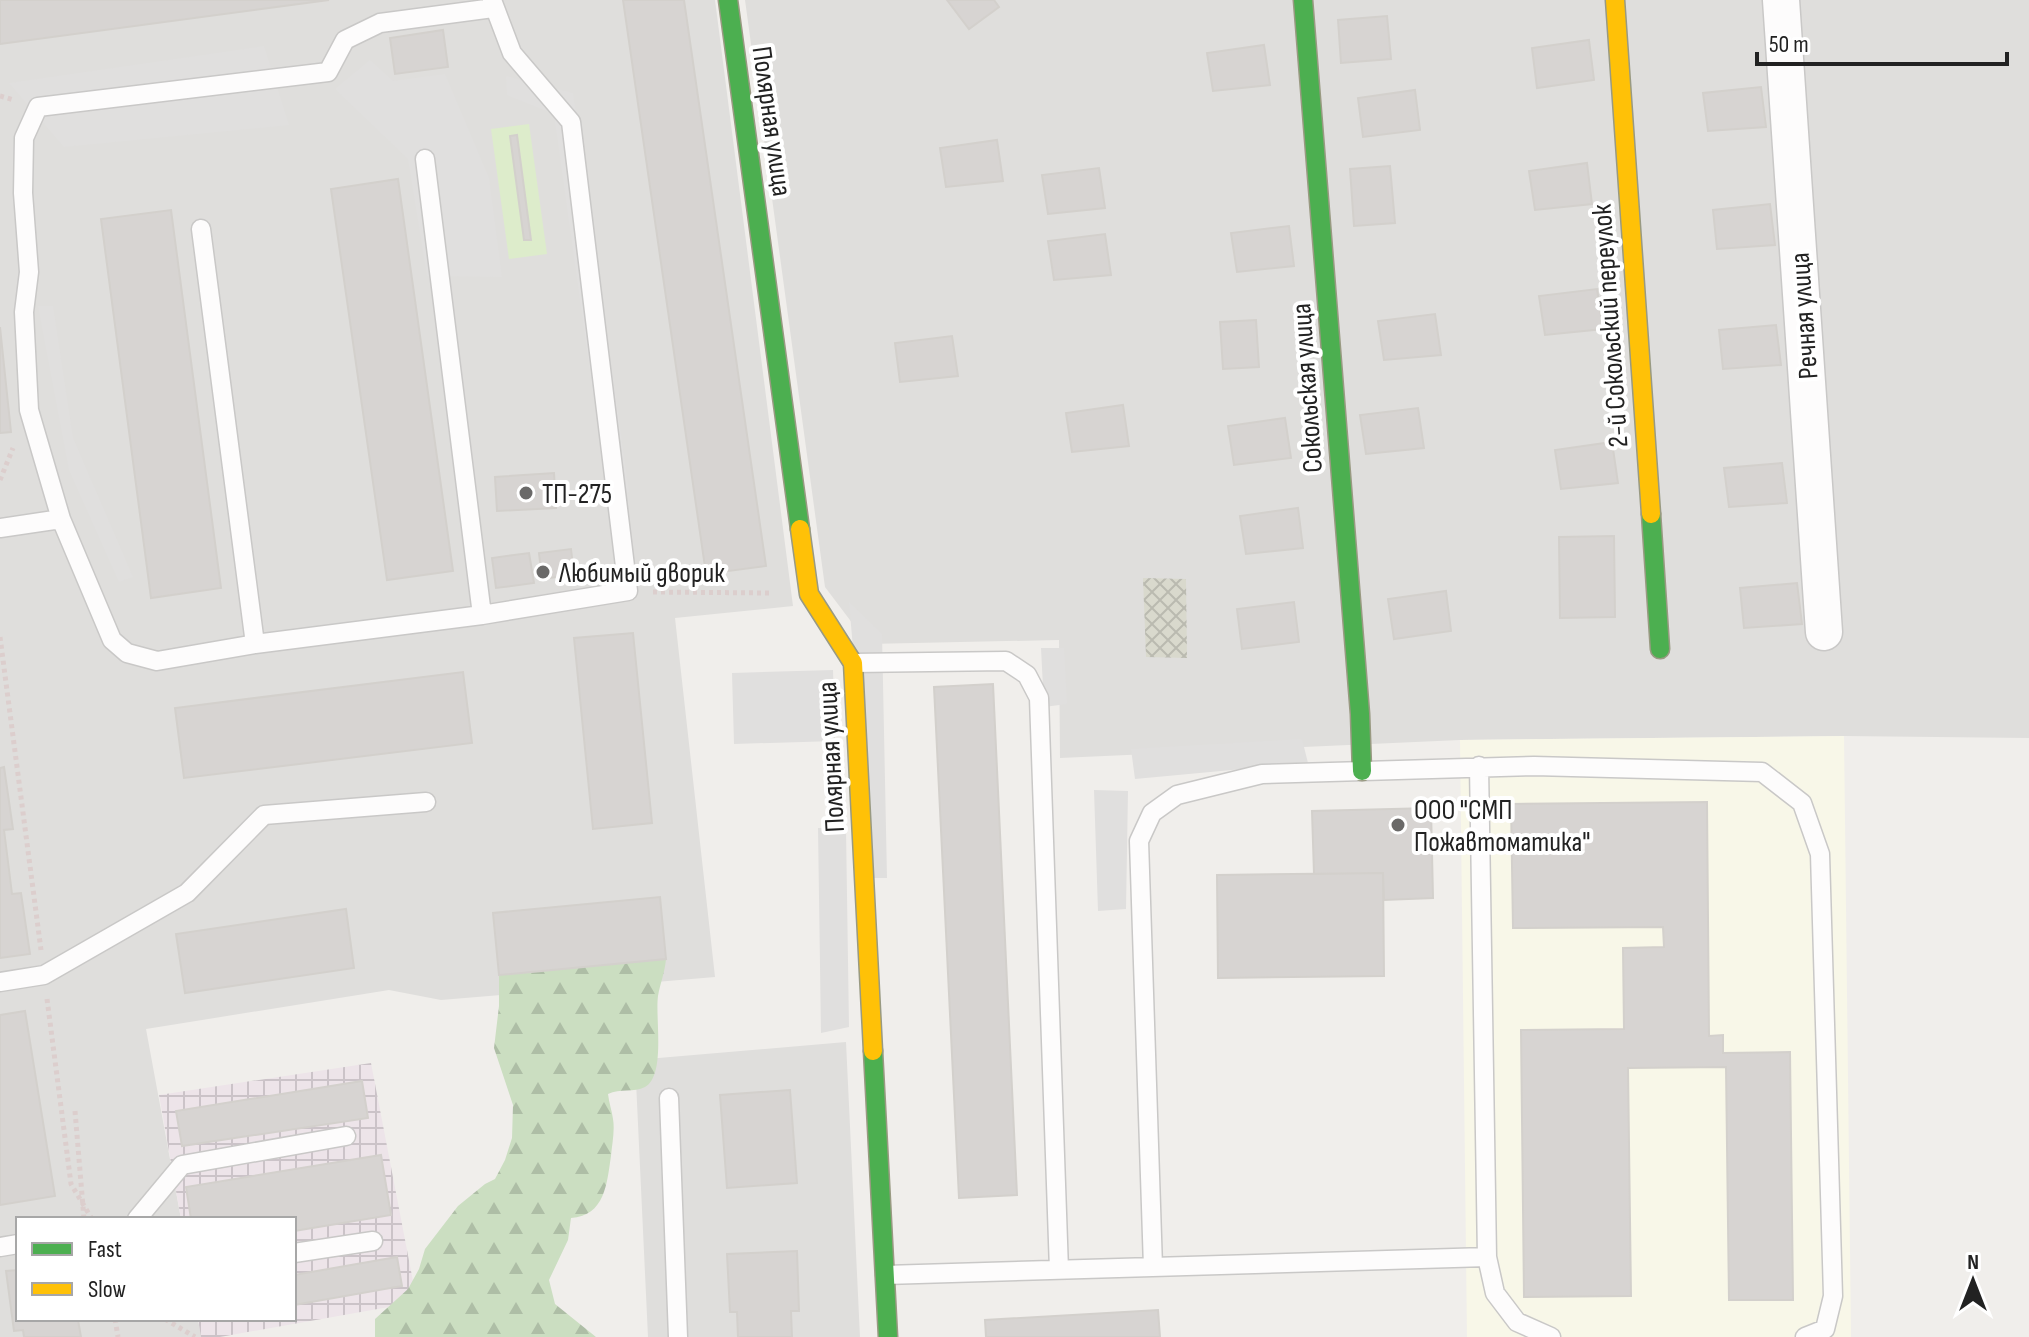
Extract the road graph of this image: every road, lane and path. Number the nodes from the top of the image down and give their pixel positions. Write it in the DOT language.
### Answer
graph roads {
  1 [pos="728,0"];
  2 [pos="1303,0"];
  3 [pos="1615,0"];
  4 [pos="1781,0"];
  5 [pos="493,4"];
  6 [pos="425,159"];
  7 [pos="201,229"];
  8 [pos="61,519"];
  9 [pos="0,528"];
  10 [pos="628,591"];
  11 [pos="809,594"];
  12 [pos="482,615"];
  13 [pos="1824,632"];
  14 [pos="0,637"];
  15 [pos="255,644"];
  16 [pos="1660,649"];
  17 [pos="853,663"];
  18 [pos="1479,766"];
  19 [pos="1362,771"];
  20 [pos="426,802"];
  21 [pos="44,975"];
  22 [pos="0,982"];
  23 [pos="669,1098"];
  24 [pos="75,1111"];
  25 [pos="346,1136"];
  26 [pos="83,1203"];
  27 [pos="84,1217"];
  28 [pos="91,1217"];
  29 [pos="139,1217"];
  30 [pos="373,1241"];
  31 [pos="296,1253"];
  32 [pos="1487,1257"];
  33 [pos="1153,1267"];
  34 [pos="1059,1270"];
  35 [pos="885,1275"];
  36 [pos="168,1321"];
  37 [pos="195,1337"];
  38 [pos="678,1337"];
  39 [pos="888,1337"];
  40 [pos="1551,1337"];
  41 [pos="1805,1337"];
  1 -- 11 [label="street, Полярная улица"];
  2 -- 19 [label="street, Сокольская улица"];
  3 -- 16 [label="street, 2-й Сокольский переулок"];
  4 -- 13 [label="street, Речная улица"];
  5 -- 8 [label="lane"];
  5 -- 10 [label="lane"];
  6 -- 12 [label="lane"];
  7 -- 15 [label="lane"];
  8 -- 9 [label="lane"];
  8 -- 15 [label="lane"];
  10 -- 11 [label="path"];
  10 -- 12 [label="lane"];
  11 -- 17 [label="street, Полярная улица"];
  12 -- 15 [label="lane"];
  14 -- 21 [label="path"];
  17 -- 34 [label="lane"];
  17 -- 35 [label="street, Полярная улица"];
  18 -- 19 [label="lane"];
  18 -- 32 [label="lane"];
  18 -- 41 [label="lane"];
  19 -- 33 [label="lane"];
  20 -- 21 [label="lane"];
  21 -- 22 [label="lane"];
  21 -- 26 [label="path"];
  23 -- 38 [label="lane"];
  24 -- 26 [label="path"];
  25 -- 29 [label="lane"];
  26 -- 27 [label="path"];
  26 -- 28 [label="path"];
  30 -- 31 [label="lane"];
  32 -- 33 [label="lane"];
  32 -- 40 [label="lane"];
  33 -- 34 [label="lane"];
  34 -- 35 [label="lane"];
  35 -- 39 [label="street, Полярная улица"];
  36 -- 37 [label="path"];
}
